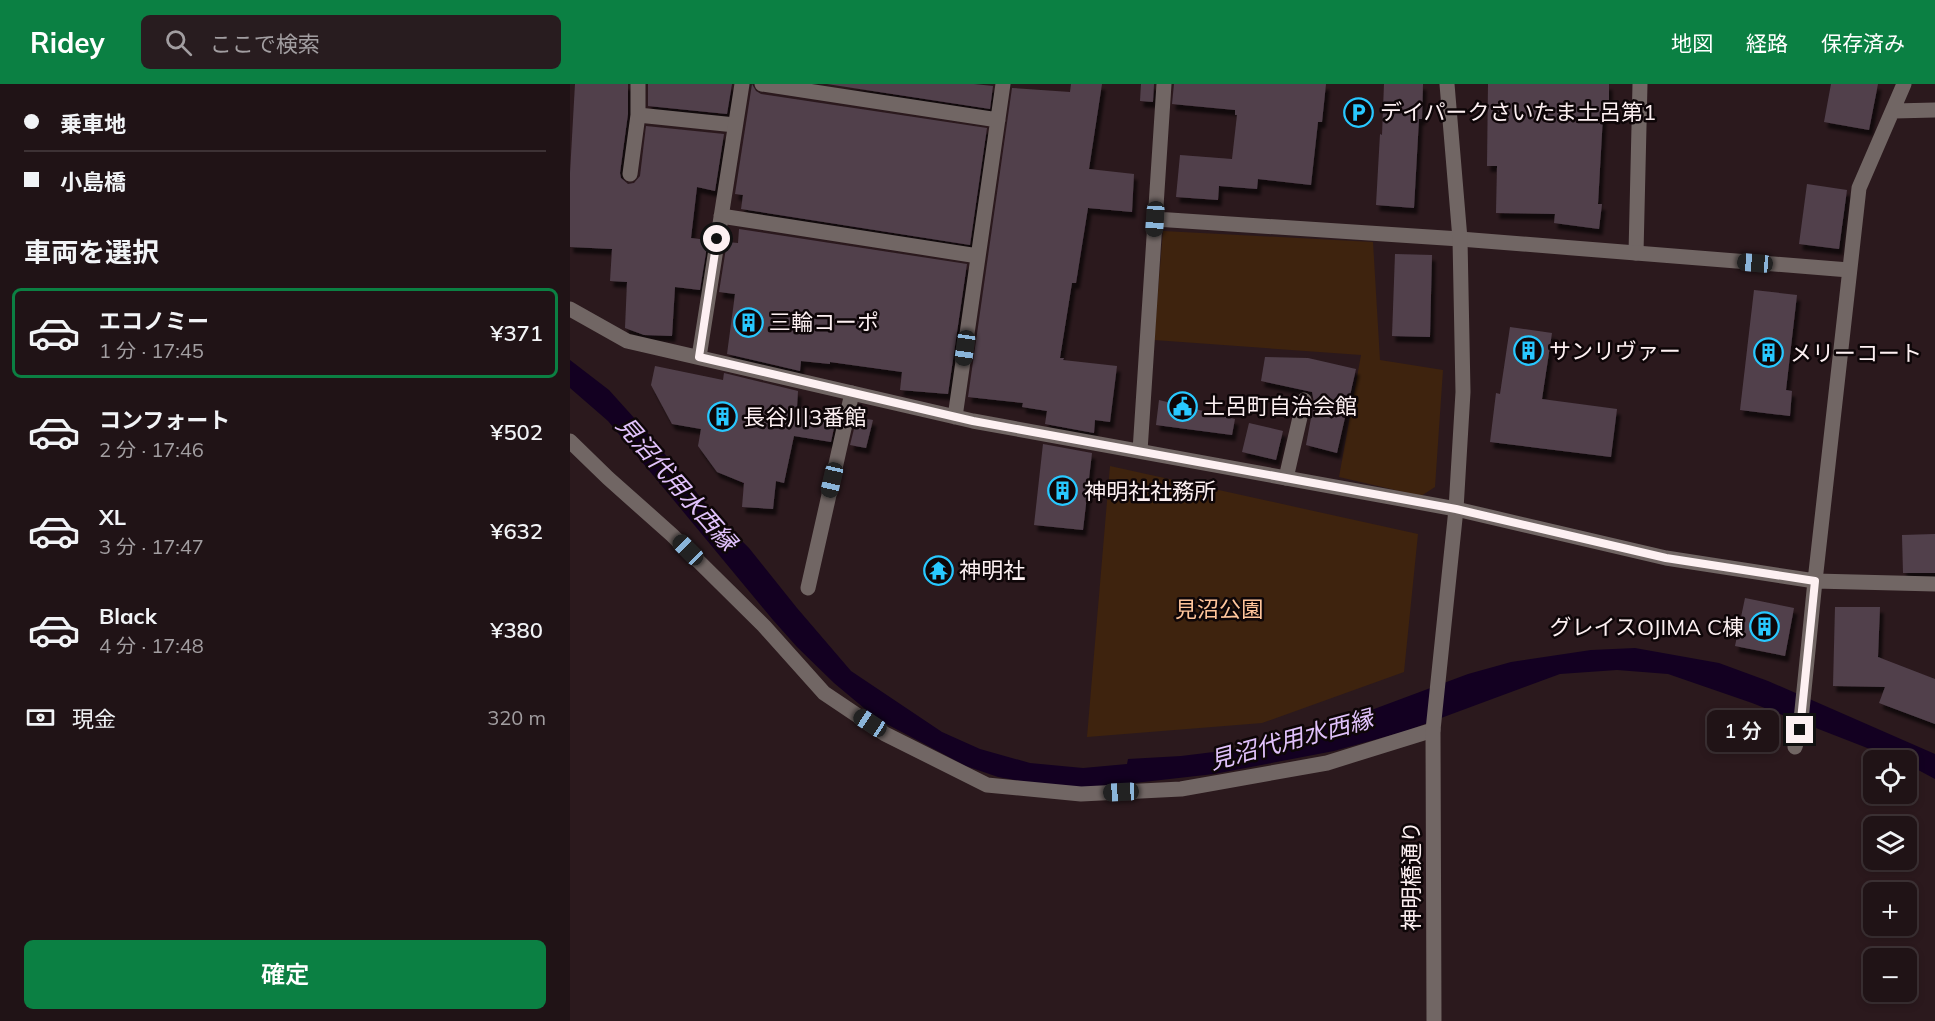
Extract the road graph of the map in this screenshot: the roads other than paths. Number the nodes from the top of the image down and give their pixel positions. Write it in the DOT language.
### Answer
graph roads {
  1 [pos="638,84"];
  2 [pos="742,84"];
  3 [pos="762,84"];
  4 [pos="1003,84"];
  5 [pos="1164,84"];
  6 [pos="1447,84"];
  7 [pos="1640,84"];
  8 [pos="1904,84"];
  9 [pos="1935,110"];
  10 [pos="1894,111"];
  11 [pos="638,115"];
  12 [pos="998,120"];
  13 [pos="735,125"];
  14 [pos="630,174"];
  15 [pos="721,216"];
  16 [pos="1155,219"];
  17 [pos="1460,239"];
  18 [pos="1636,253"];
  19 [pos="978,256"];
  20 [pos="1849,270"];
  21 [pos="570,309"];
  22 [pos="699,357"];
  23 [pos="852,393"];
  24 [pos="1304,400"];
  25 [pos="955,417"];
  26 [pos="570,441"];
  27 [pos="1140,452"];
  28 [pos="1286,478"];
  29 [pos="1456,509"];
  30 [pos="1815,581"];
  31 [pos="1935,584"];
  32 [pos="808,588"];
  33 [pos="1433,730"];
  34 [pos="1795,747"];
  35 [pos="1434,1021"];
  1 -- 11 [label="street"];
  2 -- 13 [label="street"];
  3 -- 12 [label="street"];
  4 -- 12 [label="street"];
  5 -- 16 [label="street"];
  6 -- 17 [label="street, 神明橋通り"];
  7 -- 18 [label="street"];
  8 -- 10 [label="street"];
  9 -- 10 [label="street"];
  10 -- 20 [label="street"];
  11 -- 13 [label="street"];
  11 -- 14 [label="street"];
  12 -- 19 [label="street"];
  13 -- 15 [label="street"];
  15 -- 19 [label="street"];
  15 -- 22 [label="street"];
  16 -- 17 [label="street"];
  16 -- 27 [label="street"];
  17 -- 18 [label="street"];
  17 -- 29 [label="street, 神明橋通り"];
  18 -- 20 [label="street"];
  19 -- 25 [label="street"];
  20 -- 30 [label="street"];
  21 -- 22 [label="street"];
  22 -- 23 [label="street"];
  23 -- 25 [label="street"];
  23 -- 32 [label="street"];
  24 -- 28 [label="street"];
  25 -- 27 [label="street"];
  26 -- 33 [label="street"];
  27 -- 28 [label="street"];
  28 -- 29 [label="street"];
  29 -- 30 [label="street"];
  29 -- 33 [label="street, 神明橋通り"];
  30 -- 31 [label="street"];
  30 -- 34 [label="street"];
  33 -- 35 [label="street, 神明橋通り"];
}
